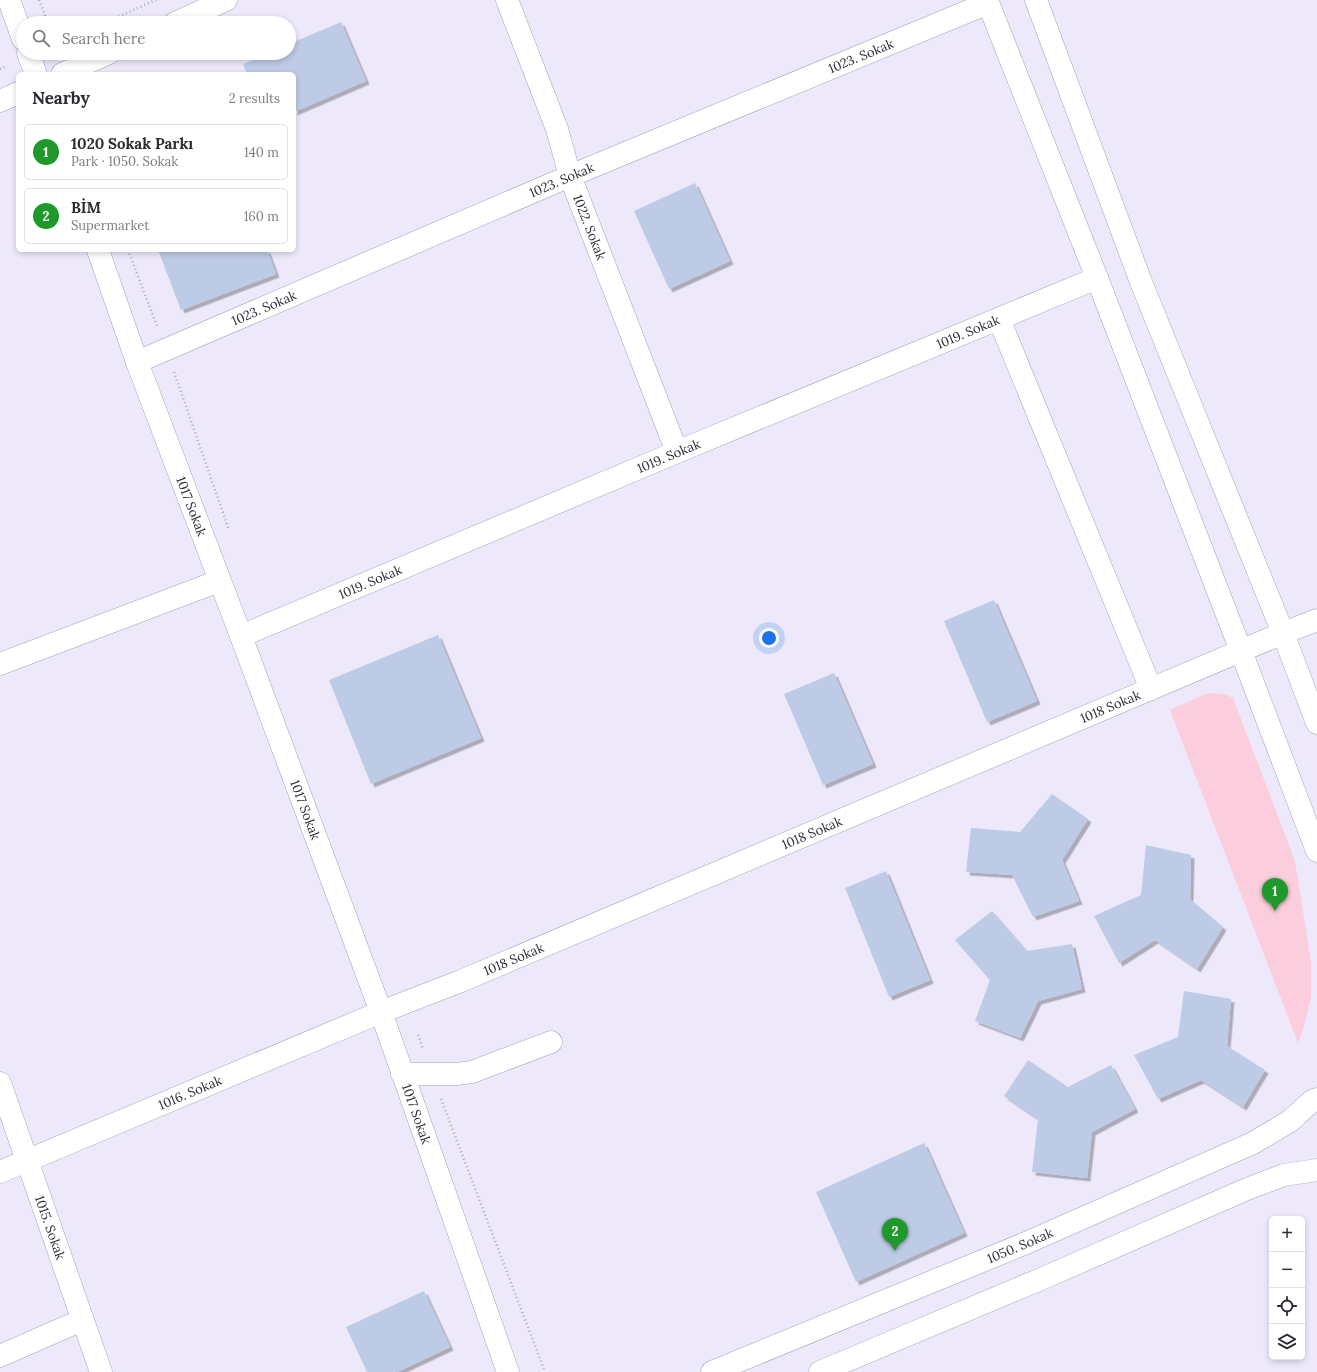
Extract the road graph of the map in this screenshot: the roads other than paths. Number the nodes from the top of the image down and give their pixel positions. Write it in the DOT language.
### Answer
graph roads {
  1 [pos="9,0"];
  2 [pos="226,0"];
  3 [pos="508,0"];
  4 [pos="1036,0"];
  5 [pos="987,1"];
  6 [pos="191,16"];
  7 [pos="16,20"];
  8 [pos="31,60"];
  9 [pos="93,60"];
  10 [pos="35,72"];
  11 [pos="66,72"];
  12 [pos="16,94"];
  13 [pos="0,101"];
  14 [pos="570,176"];
  15 [pos="99,252"];
  16 [pos="1097,278"];
  17 [pos="999,319"];
  18 [pos="137,362"];
  19 [pos="677,452"];
  20 [pos="220,581"];
  21 [pos="1317,620"];
  22 [pos="1283,633"];
  23 [pos="241,636"];
  24 [pos="1241,651"];
  25 [pos="0,664"];
  26 [pos="1151,689"];
  27 [pos="1317,723"];
  28 [pos="1317,851"];
  29 [pos="381,1012"];
  30 [pos="551,1042"];
  31 [pos="402,1074"];
  32 [pos="0,1083"];
  33 [pos="1317,1099"];
  34 [pos="27,1161"];
  35 [pos="1317,1170"];
  36 [pos="0,1172"];
  37 [pos="82,1320"];
  38 [pos="0,1356"];
  39 [pos="101,1372"];
  40 [pos="508,1372"];
  41 [pos="712,1372"];
  42 [pos="820,1372"];
  1 -- 7 [label="street"];
  2 -- 6 [label="street"];
  3 -- 14 [label="street, 1022. Sokak"];
  4 -- 22 [label="street"];
  5 -- 14 [label="street, 1023. Sokak"];
  5 -- 16 [label="street"];
  8 -- 10 [label="street"];
  9 -- 11 [label="street"];
  12 -- 13 [label="street"];
  14 -- 18 [label="street, 1023. Sokak"];
  14 -- 19 [label="street, 1022. Sokak"];
  15 -- 18 [label="street, 1017 Sokak"];
  16 -- 17 [label="street, 1019. Sokak"];
  16 -- 24 [label="street"];
  17 -- 19 [label="street, 1019. Sokak"];
  17 -- 26 [label="street"];
  18 -- 20 [label="street, 1017 Sokak"];
  19 -- 23 [label="street, 1019. Sokak"];
  20 -- 23 [label="street, 1017 Sokak"];
  20 -- 25 [label="street"];
  21 -- 22 [label="street, 1018 Sokak"];
  22 -- 24 [label="street, 1018 Sokak"];
  22 -- 27 [label="street"];
  23 -- 29 [label="street, 1017 Sokak"];
  24 -- 26 [label="street, 1018 Sokak"];
  24 -- 28 [label="street"];
  26 -- 29 [label="street, 1018 Sokak"];
  29 -- 31 [label="street, 1017 Sokak"];
  29 -- 34 [label="street, 1016. Sokak"];
  30 -- 31 [label="street"];
  31 -- 40 [label="street, 1017 Sokak"];
  32 -- 34 [label="street, 1015. Sokak"];
  33 -- 41 [label="street, 1050. Sokak"];
  34 -- 36 [label="street, 1016. Sokak"];
  34 -- 37 [label="street, 1015. Sokak"];
  35 -- 42 [label="street"];
  37 -- 38 [label="street"];
  37 -- 39 [label="street, 1015. Sokak"];
}
